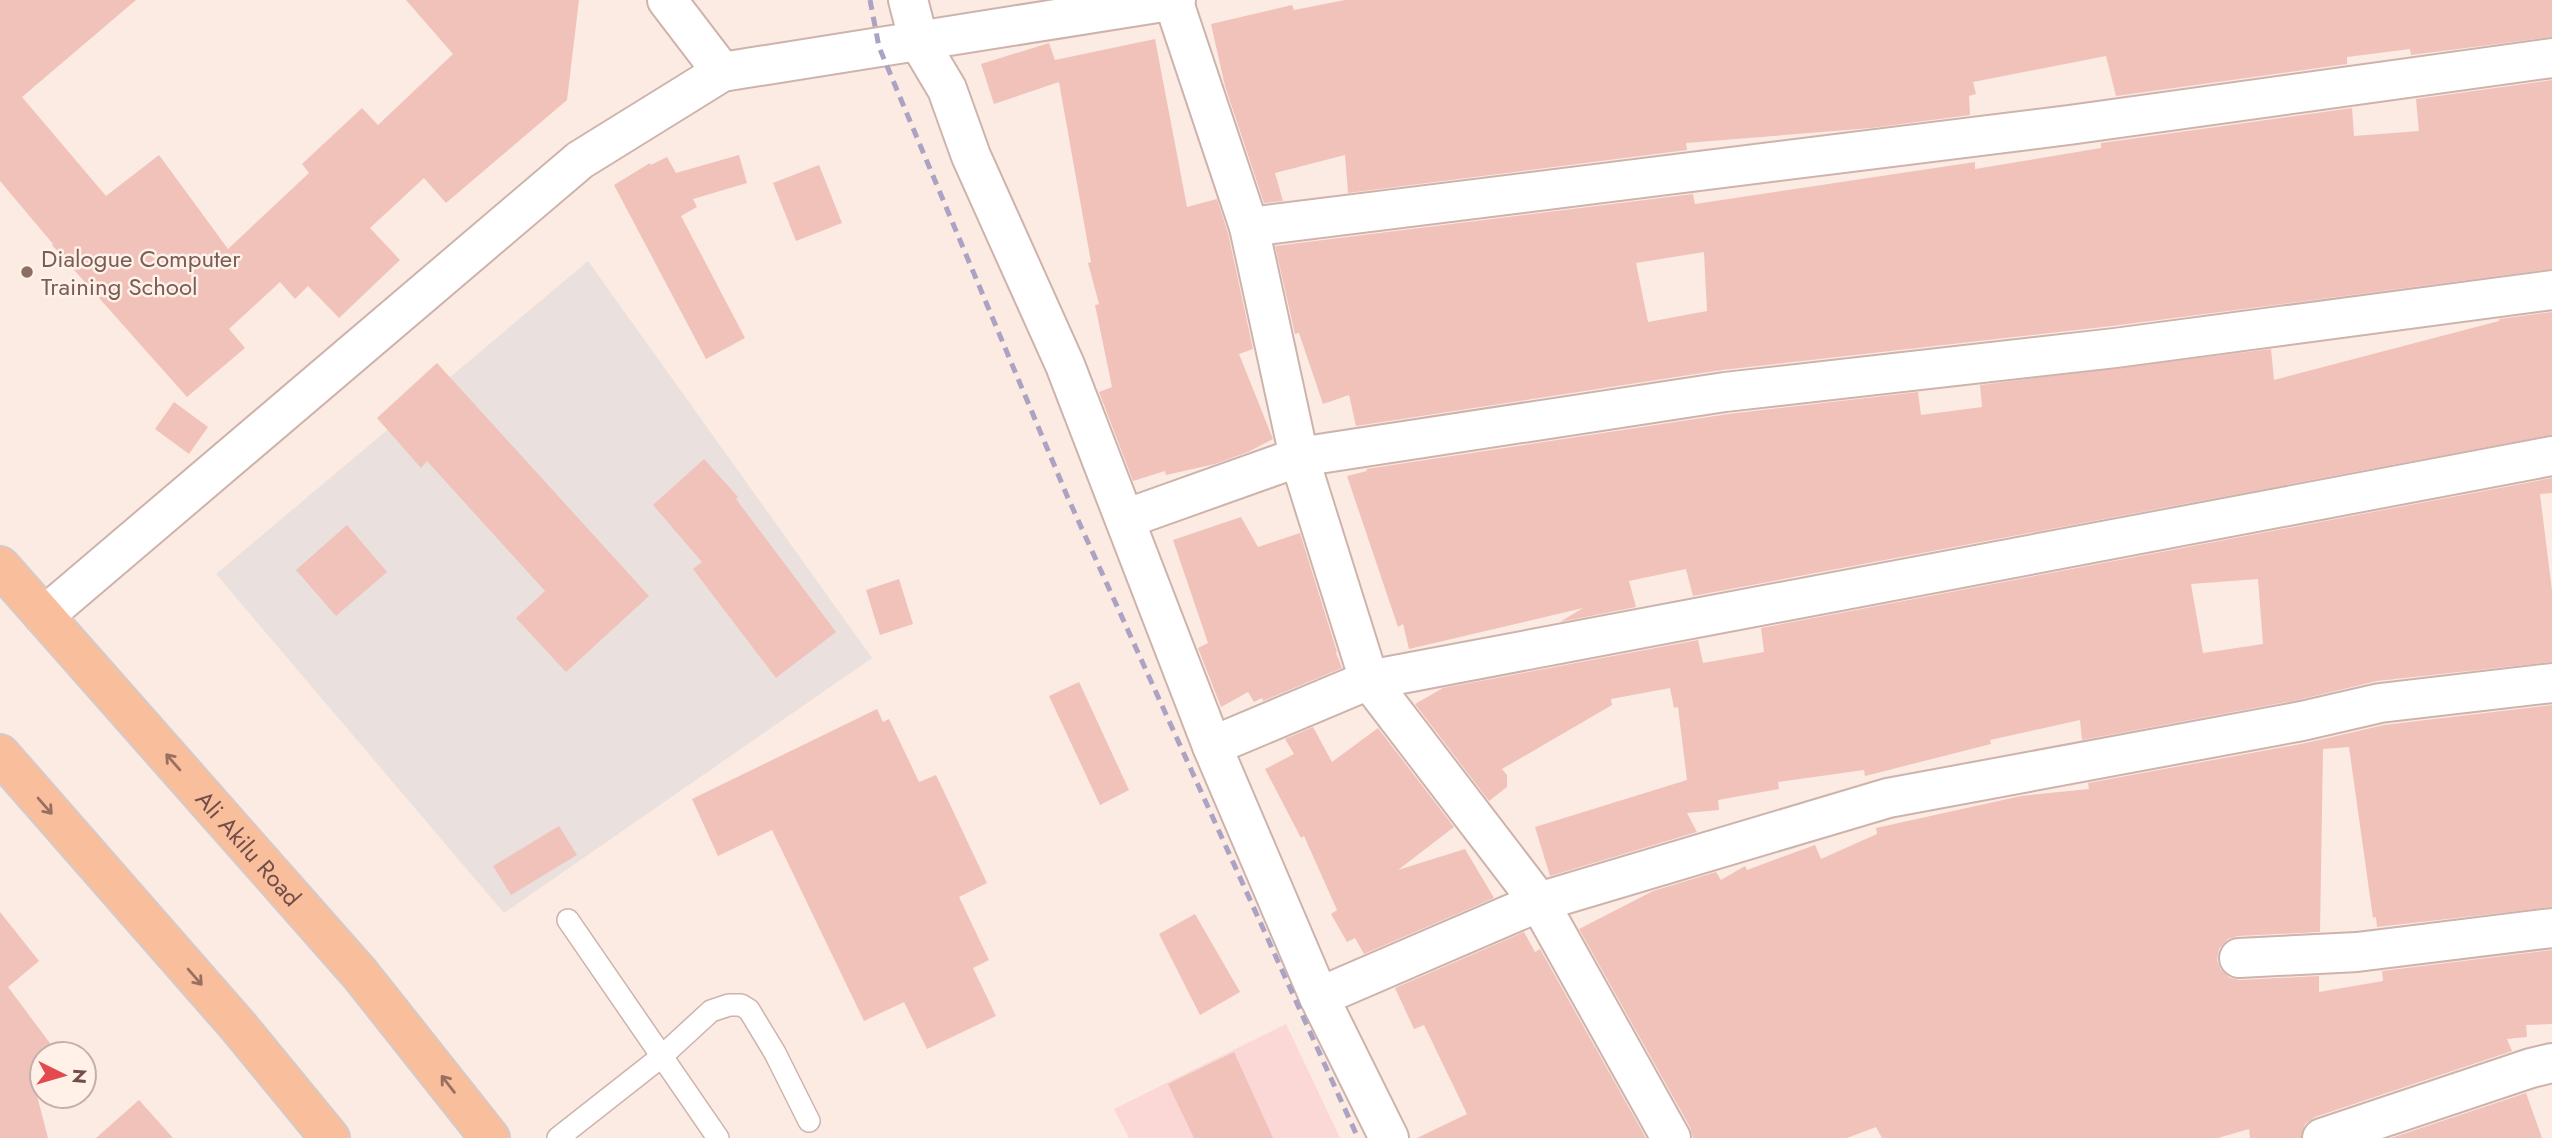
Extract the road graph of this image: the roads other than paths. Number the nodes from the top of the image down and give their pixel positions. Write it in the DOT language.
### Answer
graph roads {
  1 [pos="667,0"];
  2 [pos="908,0"];
  3 [pos="1175,0"];
  4 [pos="919,42"];
  5 [pos="2552,58"];
  6 [pos="722,72"];
  7 [pos="1249,228"];
  8 [pos="2552,290"];
  9 [pos="2552,456"];
  10 [pos="1299,457"];
  11 [pos="1125,519"];
  12 [pos="0,566"];
  13 [pos="44,616"];
  14 [pos="1369,680"];
  15 [pos="2552,683"];
  16 [pos="1212,746"];
  17 [pos="0,754"];
  18 [pos="1539,902"];
  19 [pos="568,920"];
  20 [pos="2552,928"];
  21 [pos="2239,958"];
  22 [pos="1319,997"];
  23 [pos="661,1057"];
  24 [pos="2552,1063"];
  25 [pos="808,1121"];
  26 [pos="330,1138"];
  27 [pos="489,1138"];
  28 [pos="558,1138"];
  29 [pos="718,1138"];
  30 [pos="1389,1138"];
  31 [pos="1671,1138"];
  32 [pos="2322,1138"];
  1 -- 6 [label="street"];
  2 -- 4 [label="street"];
  3 -- 4 [label="street"];
  3 -- 7 [label="street"];
  4 -- 6 [label="street"];
  4 -- 11 [label="street"];
  5 -- 7 [label="street"];
  6 -- 13 [label="street"];
  7 -- 10 [label="street"];
  8 -- 10 [label="street"];
  9 -- 14 [label="street"];
  10 -- 11 [label="street"];
  10 -- 14 [label="street"];
  11 -- 16 [label="street"];
  12 -- 13 [label="main road, Ali Akilu Road"];
  27 -- 13 [label="main road, Ali Akilu Road, one-way"];
  14 -- 16 [label="street"];
  14 -- 18 [label="street"];
  15 -- 18 [label="street"];
  16 -- 22 [label="street"];
  17 -- 26 [label="main road, one-way"];
  18 -- 22 [label="street"];
  18 -- 31 [label="street"];
  19 -- 23 [label="lane"];
  20 -- 21 [label="street"];
  22 -- 30 [label="street"];
  23 -- 25 [label="lane"];
  23 -- 28 [label="lane"];
  23 -- 29 [label="lane"];
  24 -- 32 [label="street"];
}
